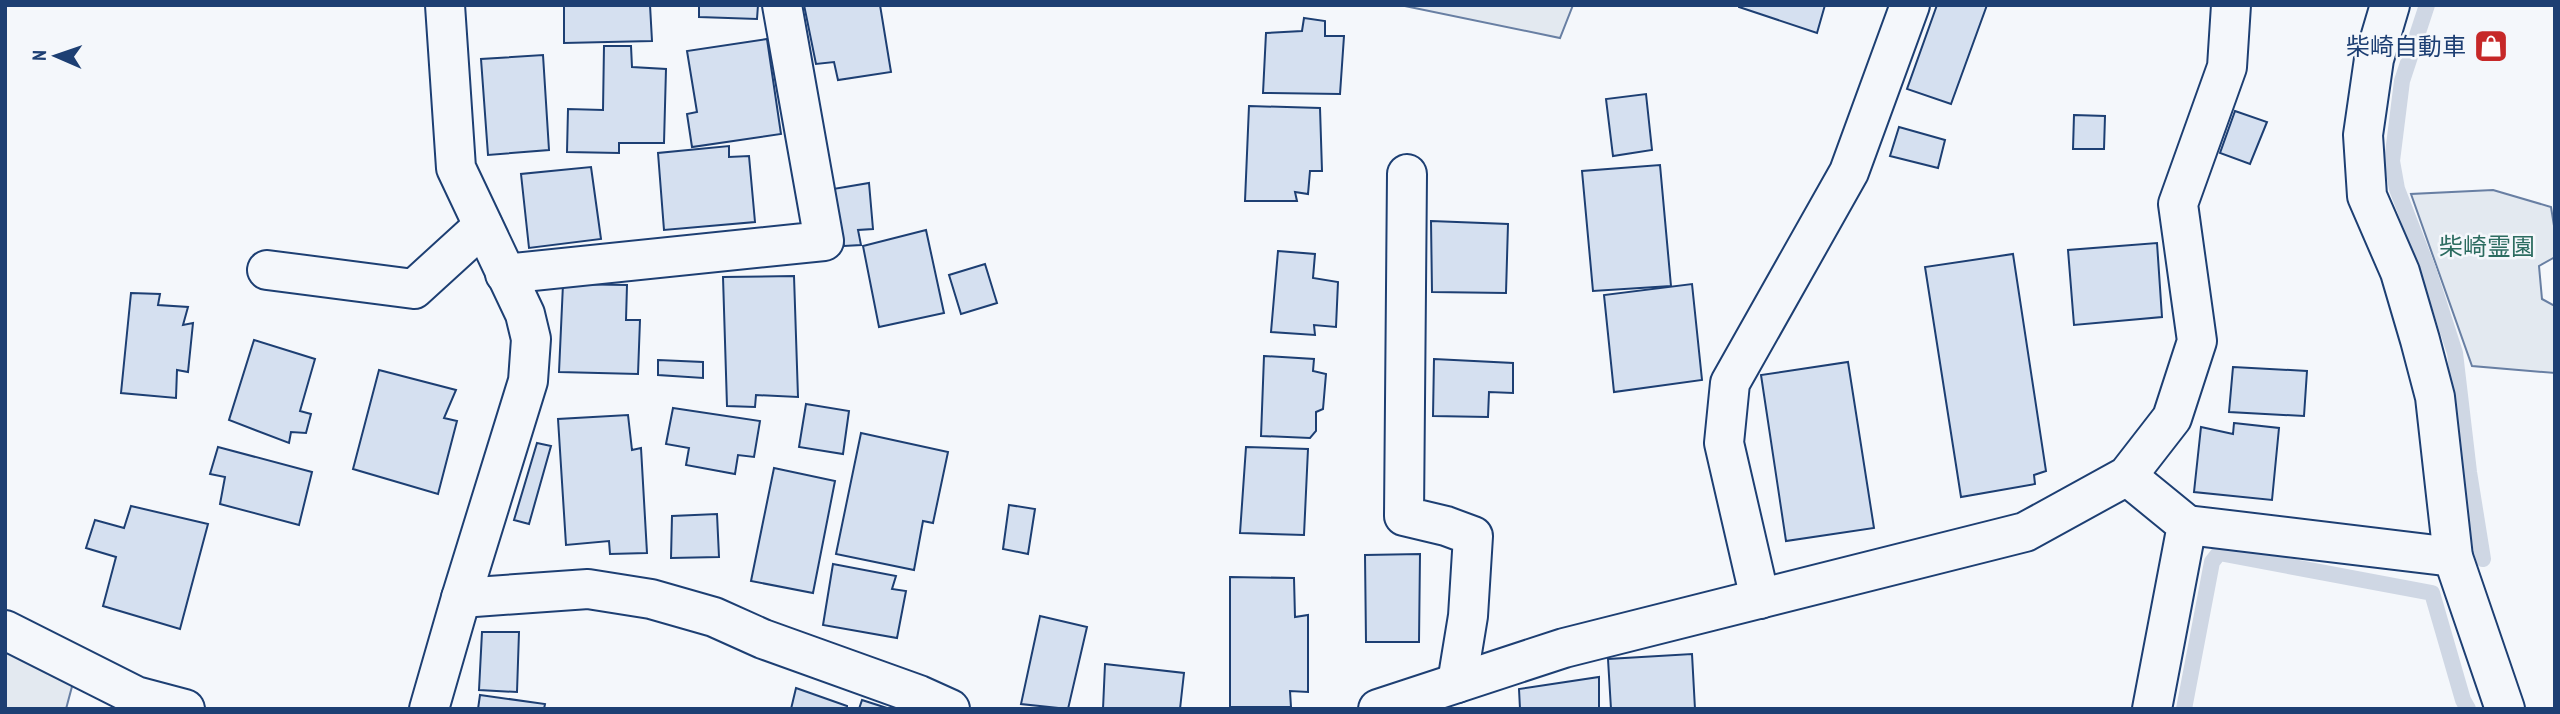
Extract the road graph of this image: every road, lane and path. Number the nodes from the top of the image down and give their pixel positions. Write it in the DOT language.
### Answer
graph roads {
  1 [pos="445,5"];
  2 [pos="782,5"];
  3 [pos="1910,5"];
  4 [pos="2231,5"];
  5 [pos="2390,5"];
  6 [pos="1407,174"];
  7 [pos="482,226"];
  8 [pos="267,271"];
  9 [pos="505,274"];
  10 [pos="2127,476"];
  11 [pos="2187,525"];
  12 [pos="2453,557"];
  13 [pos="461,598"];
  14 [pos="1760,599"];
  15 [pos="5,629"];
  16 [pos="1457,683"];
  17 [pos="184,709"];
  18 [pos="429,709"];
  19 [pos="950,709"];
  20 [pos="1378,709"];
  21 [pos="2152,709"];
  22 [pos="2505,709"];
  1 -- 7 [label="street"];
  2 -- 9 [label="street"];
  3 -- 14 [label="street"];
  4 -- 10 [label="street"];
  5 -- 12 [label="street"];
  6 -- 16 [label="street"];
  7 -- 8 [label="street"];
  7 -- 9 [label="street"];
  9 -- 13 [label="street"];
  10 -- 11 [label="street"];
  10 -- 14 [label="street"];
  11 -- 12 [label="street"];
  11 -- 21 [label="street"];
  12 -- 22 [label="street"];
  13 -- 18 [label="street"];
  13 -- 19 [label="street"];
  14 -- 16 [label="street"];
  15 -- 17 [label="street"];
  16 -- 20 [label="street"];
}
